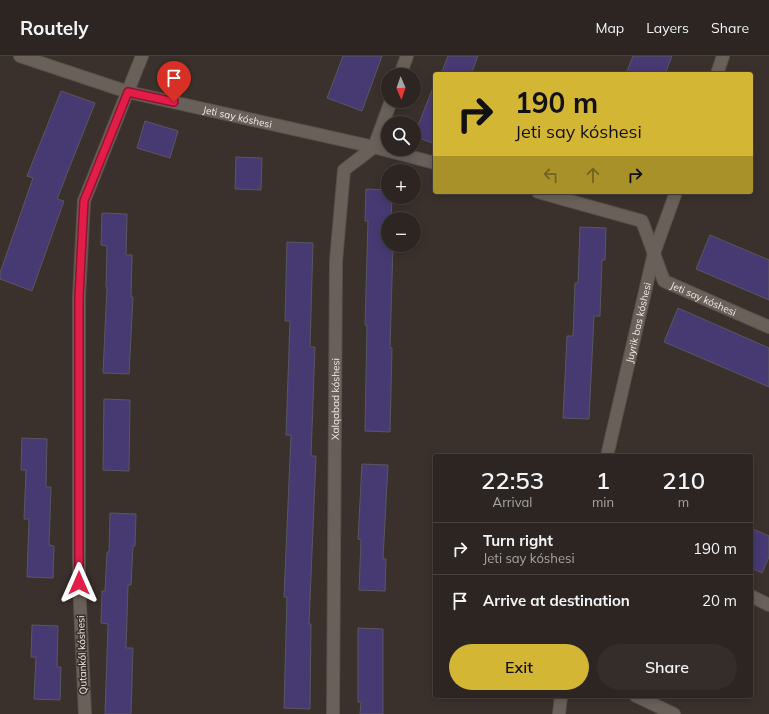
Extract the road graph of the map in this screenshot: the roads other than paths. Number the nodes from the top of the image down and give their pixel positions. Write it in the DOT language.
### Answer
graph roads {
  1 [pos="20,56"];
  2 [pos="142,56"];
  3 [pos="407,56"];
  4 [pos="723,56"];
  5 [pos="403,68"];
  6 [pos="718,72"];
  7 [pos="128,92"];
  8 [pos="388,108"];
  9 [pos="374,147"];
  10 [pos="433,163"];
  11 [pos="545,194"];
  12 [pos="675,194"];
  13 [pos="654,253"];
  14 [pos="769,327"];
  15 [pos="607,454"];
  16 [pos="753,597"];
  17 [pos="769,605"];
  18 [pos="561,698"];
  19 [pos="640,698"];
  20 [pos="85,714"];
  21 [pos="333,714"];
  22 [pos="559,714"];
  23 [pos="674,714"];
  1 -- 7 [label="street, Jeti say kóshesi"];
  2 -- 7 [label="street, Qutankól kóshesi"];
  3 -- 5 [label="street"];
  4 -- 6 [label="street"];
  7 -- 9 [label="street, Jeti say kóshesi"];
  7 -- 20 [label="street, Qutankól kóshesi"];
  8 -- 9 [label="street"];
  9 -- 10 [label="street, Jeti say kóshesi"];
  9 -- 21 [label="street, Xalqabad kóshesi"];
  11 -- 13 [label="street, Jeti say kóshesi"];
  12 -- 13 [label="street, Juyrik bas kóshesi"];
  13 -- 14 [label="street, Jeti say kóshesi"];
  13 -- 15 [label="street, Juyrik bas kóshesi"];
  16 -- 17 [label="street"];
  18 -- 22 [label="street"];
  19 -- 23 [label="street"];
}
